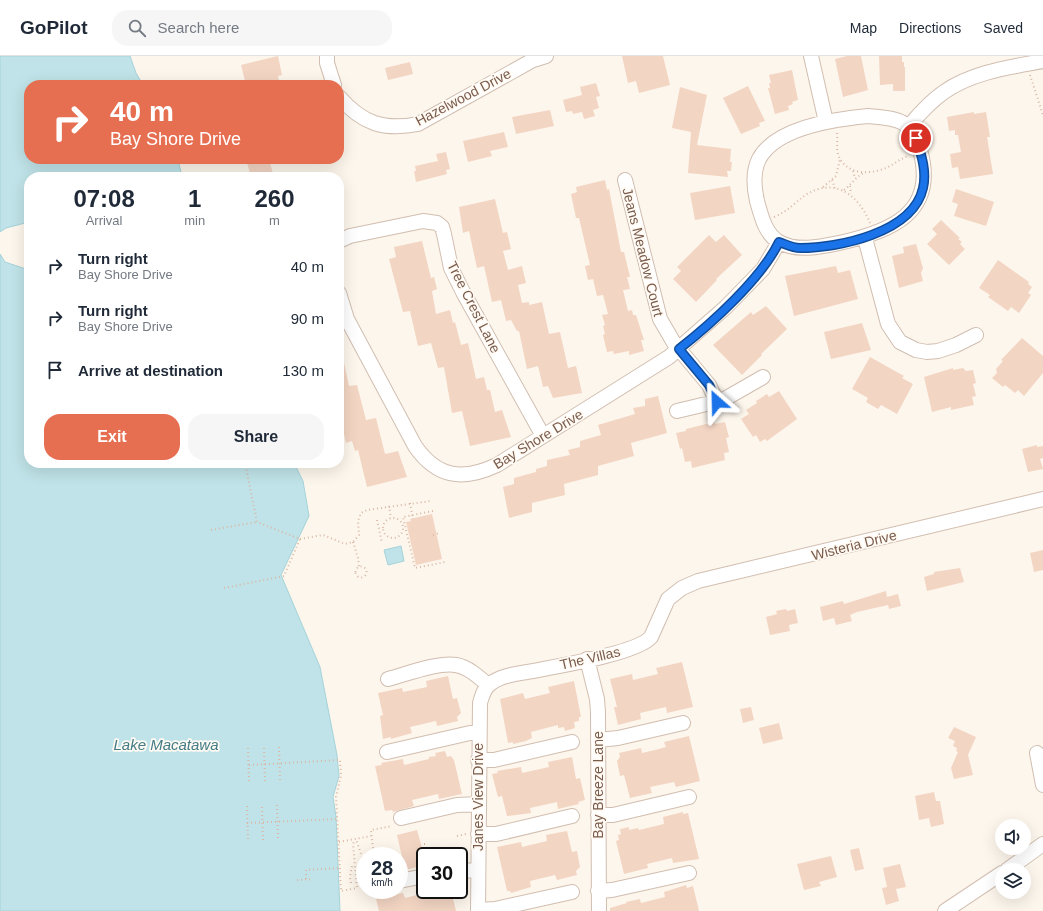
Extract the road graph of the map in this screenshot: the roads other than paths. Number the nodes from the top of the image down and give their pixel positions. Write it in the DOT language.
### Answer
graph roads {
  1 [pos="327,56"];
  2 [pos="811,56"];
  3 [pos="537,57"];
  4 [pos="1043,61"];
  5 [pos="332,80"];
  6 [pos="344,101"];
  7 [pos="831,126"];
  8 [pos="909,126"];
  9 [pos="625,180"];
  10 [pos="869,233"];
  11 [pos="344,239"];
  12 [pos="779,242"];
  13 [pos="344,312"];
  14 [pos="976,335"];
  15 [pos="679,349"];
  16 [pos="763,377"];
  17 [pos="717,402"];
  18 [pos="677,411"];
  19 [pos="543,436"];
  20 [pos="1043,499"];
  21 [pos="668,599"];
  22 [pos="587,659"];
  23 [pos="388,679"];
  24 [pos="488,685"];
  25 [pos="683,723"];
  26 [pos="479,733"];
  27 [pos="598,740"];
  28 [pos="572,742"];
  29 [pos="387,752"];
  30 [pos="1037,753"];
  31 [pos="478,760"];
  32 [pos="1043,785"];
  33 [pos="689,797"];
  34 [pos="478,804"];
  35 [pos="598,815"];
  36 [pos="572,816"];
  37 [pos="398,823"];
  38 [pos="474,834"];
  39 [pos="1043,844"];
  40 [pos="1017,863"];
  41 [pos="478,870"];
  42 [pos="468,871"];
  43 [pos="689,873"];
  44 [pos="995,878"];
  45 [pos="598,891"];
  46 [pos="572,892"];
  47 [pos="478,910"];
  48 [pos="598,911"];
  49 [pos="946,911"];
  1 -- 5 [label="street"];
  2 -- 7 [label="street"];
  3 -- 6 [label="street, Hazelwood Drive"];
  4 -- 8 [label="street"];
  7 -- 8 [label="street"];
  7 -- 12 [label="street"];
  8 -- 10 [label="street"];
  9 -- 15 [label="street, Jeans Meadow Court"];
  10 -- 12 [label="street"];
  10 -- 14 [label="street"];
  11 -- 19 [label="street, Tree Crest Lane"];
  12 -- 15 [label="street, Bay Shore Drive"];
  13 -- 19 [label="street, Bay Shore Drive"];
  15 -- 17 [label="street, Jeans Meadow Court"];
  15 -- 19 [label="street, Bay Shore Drive"];
  16 -- 17 [label="street"];
  17 -- 18 [label="street"];
  20 -- 21 [label="street, Wisteria Drive"];
  21 -- 22 [label="street, The Villas"];
  22 -- 24 [label="street, The Villas"];
  22 -- 27 [label="street, Bay Breeze Lane"];
  23 -- 24 [label="street"];
  24 -- 26 [label="street, Janes View Drive"];
  25 -- 27 [label="street"];
  26 -- 29 [label="street"];
  26 -- 31 [label="street, Janes View Drive"];
  27 -- 35 [label="street, Bay Breeze Lane"];
  28 -- 31 [label="street"];
  30 -- 32 [label="street"];
  31 -- 34 [label="street, Janes View Drive"];
  33 -- 35 [label="street"];
  34 -- 37 [label="street"];
  34 -- 38 [label="street, Janes View Drive"];
  35 -- 45 [label="street, Bay Breeze Lane"];
  36 -- 38 [label="street"];
  38 -- 41 [label="street, Janes View Drive"];
  39 -- 40 [label="street"];
  41 -- 42 [label="street"];
  41 -- 47 [label="street, Janes View Drive"];
  43 -- 45 [label="street"];
  44 -- 49 [label="street"];
  45 -- 48 [label="street, Bay Breeze Lane"];
  46 -- 47 [label="street"];
}
